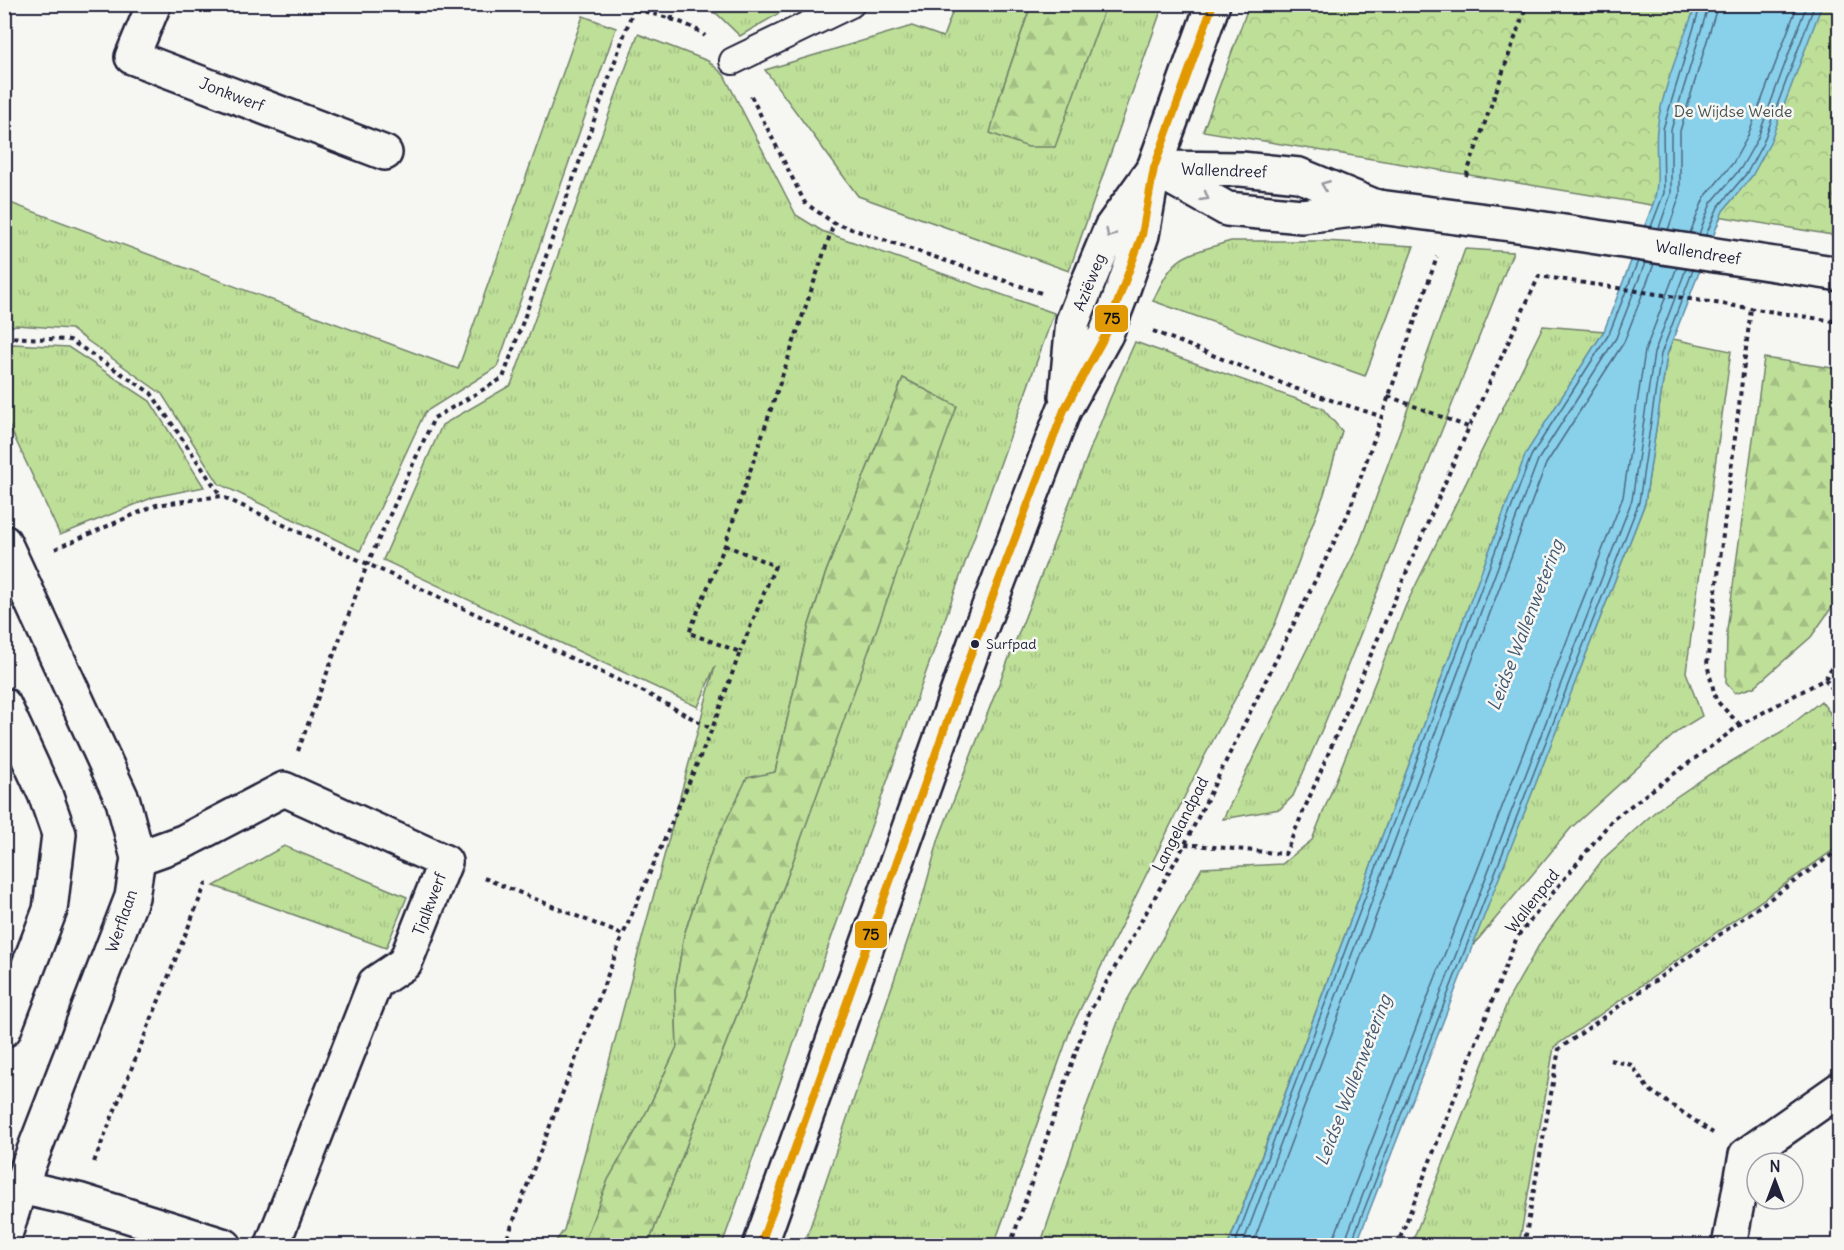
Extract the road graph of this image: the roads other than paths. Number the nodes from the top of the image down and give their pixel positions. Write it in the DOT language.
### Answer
graph roads {
  1 [pos="154,4"];
  2 [pos="851,4"];
  3 [pos="1214,4"];
  4 [pos="733,61"];
  5 [pos="385,153"];
  6 [pos="1154,168"];
  7 [pos="1839,274"];
  8 [pos="1064,410"];
  9 [pos="10,554"];
  10 [pos="4,705"];
  11 [pos="138,858"];
  12 [pos="4,1030"];
  13 [pos="1839,1089"];
  14 [pos="20,1187"];
  15 [pos="4,1238"];
  16 [pos="225,1245"];
  17 [pos="272,1245"];
  18 [pos="760,1245"];
  19 [pos="1730,1245"];
  1 -- 5 [label="street, Jonkwerf"];
  2 -- 4 [label="lane"];
  3 -- 6 [label="street, Aziëweg"];
  6 -- 7 [label="street, Wallendreef, bridge"];
  6 -- 8 [label="street, Aziëweg, bridge"];
  6 -- 8 [label="street, Aziëweg, one-way, bridge"];
  8 -- 18 [label="street, Aziëweg"];
  9 -- 11 [label="street, Werflaan"];
  10 -- 12 [label="street"];
  11 -- 14 [label="street, Werflaan"];
  11 -- 17 [label="street, Tjalkwerf"];
  13 -- 19 [label="street"];
  14 -- 15 [label="street, Werflaan"];
  14 -- 16 [label="street"];
}
